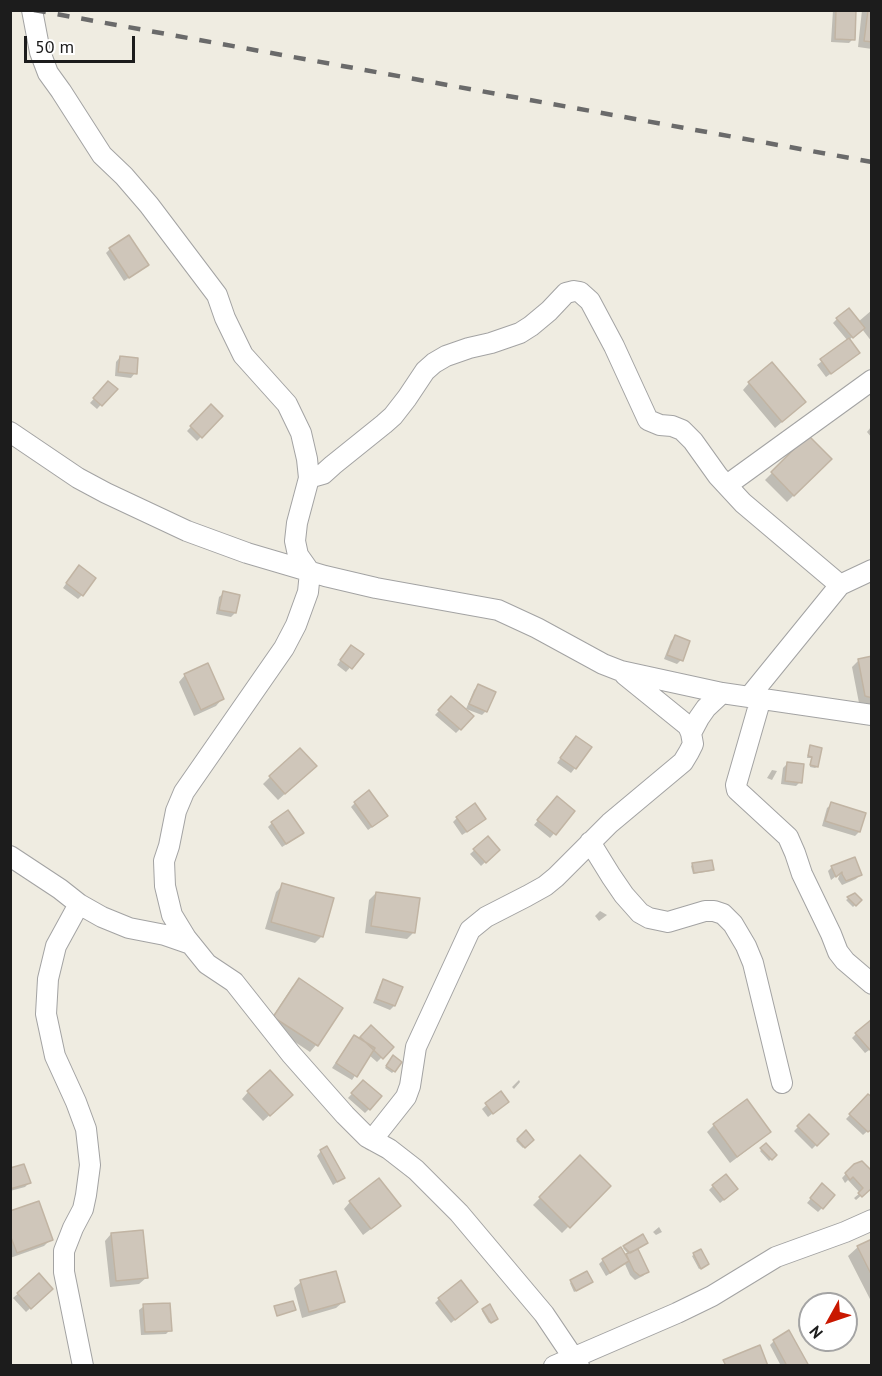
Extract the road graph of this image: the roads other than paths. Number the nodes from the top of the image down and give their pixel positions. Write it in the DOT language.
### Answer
graph roads {
  1 [pos="32,10"];
  2 [pos="872,380"];
  3 [pos="10,432"];
  4 [pos="309,478"];
  5 [pos="728,485"];
  6 [pos="872,570"];
  7 [pos="310,572"];
  8 [pos="840,585"];
  9 [pos="621,671"];
  10 [pos="722,693"];
  11 [pos="755,697"];
  12 [pos="872,715"];
  13 [pos="691,733"];
  14 [pos="590,842"];
  15 [pos="10,856"];
  16 [pos="79,904"];
  17 [pos="191,944"];
  18 [pos="872,969"];
  19 [pos="872,983"];
  20 [pos="782,1083"];
  21 [pos="372,1140"];
  22 [pos="872,1220"];
  23 [pos="576,1361"];
  24 [pos="83,1365"];
  25 [pos="554,1365"];
  1 -- 4 [label="street"];
  2 -- 5 [label="street"];
  3 -- 7 [label="street"];
  4 -- 5 [label="street"];
  4 -- 7 [label="street"];
  5 -- 8 [label="street"];
  6 -- 8 [label="street"];
  7 -- 9 [label="street"];
  7 -- 17 [label="street"];
  8 -- 11 [label="street"];
  9 -- 10 [label="street"];
  9 -- 13 [label="street"];
  10 -- 11 [label="street"];
  10 -- 13 [label="street"];
  11 -- 12 [label="street"];
  11 -- 19 [label="street"];
  13 -- 14 [label="street"];
  14 -- 20 [label="street"];
  14 -- 21 [label="street"];
  15 -- 16 [label="street"];
  16 -- 17 [label="street"];
  16 -- 24 [label="street"];
  17 -- 21 [label="street"];
  18 -- 19 [label="street"];
  21 -- 23 [label="street"];
  22 -- 23 [label="street"];
  23 -- 25 [label="street"];
}
